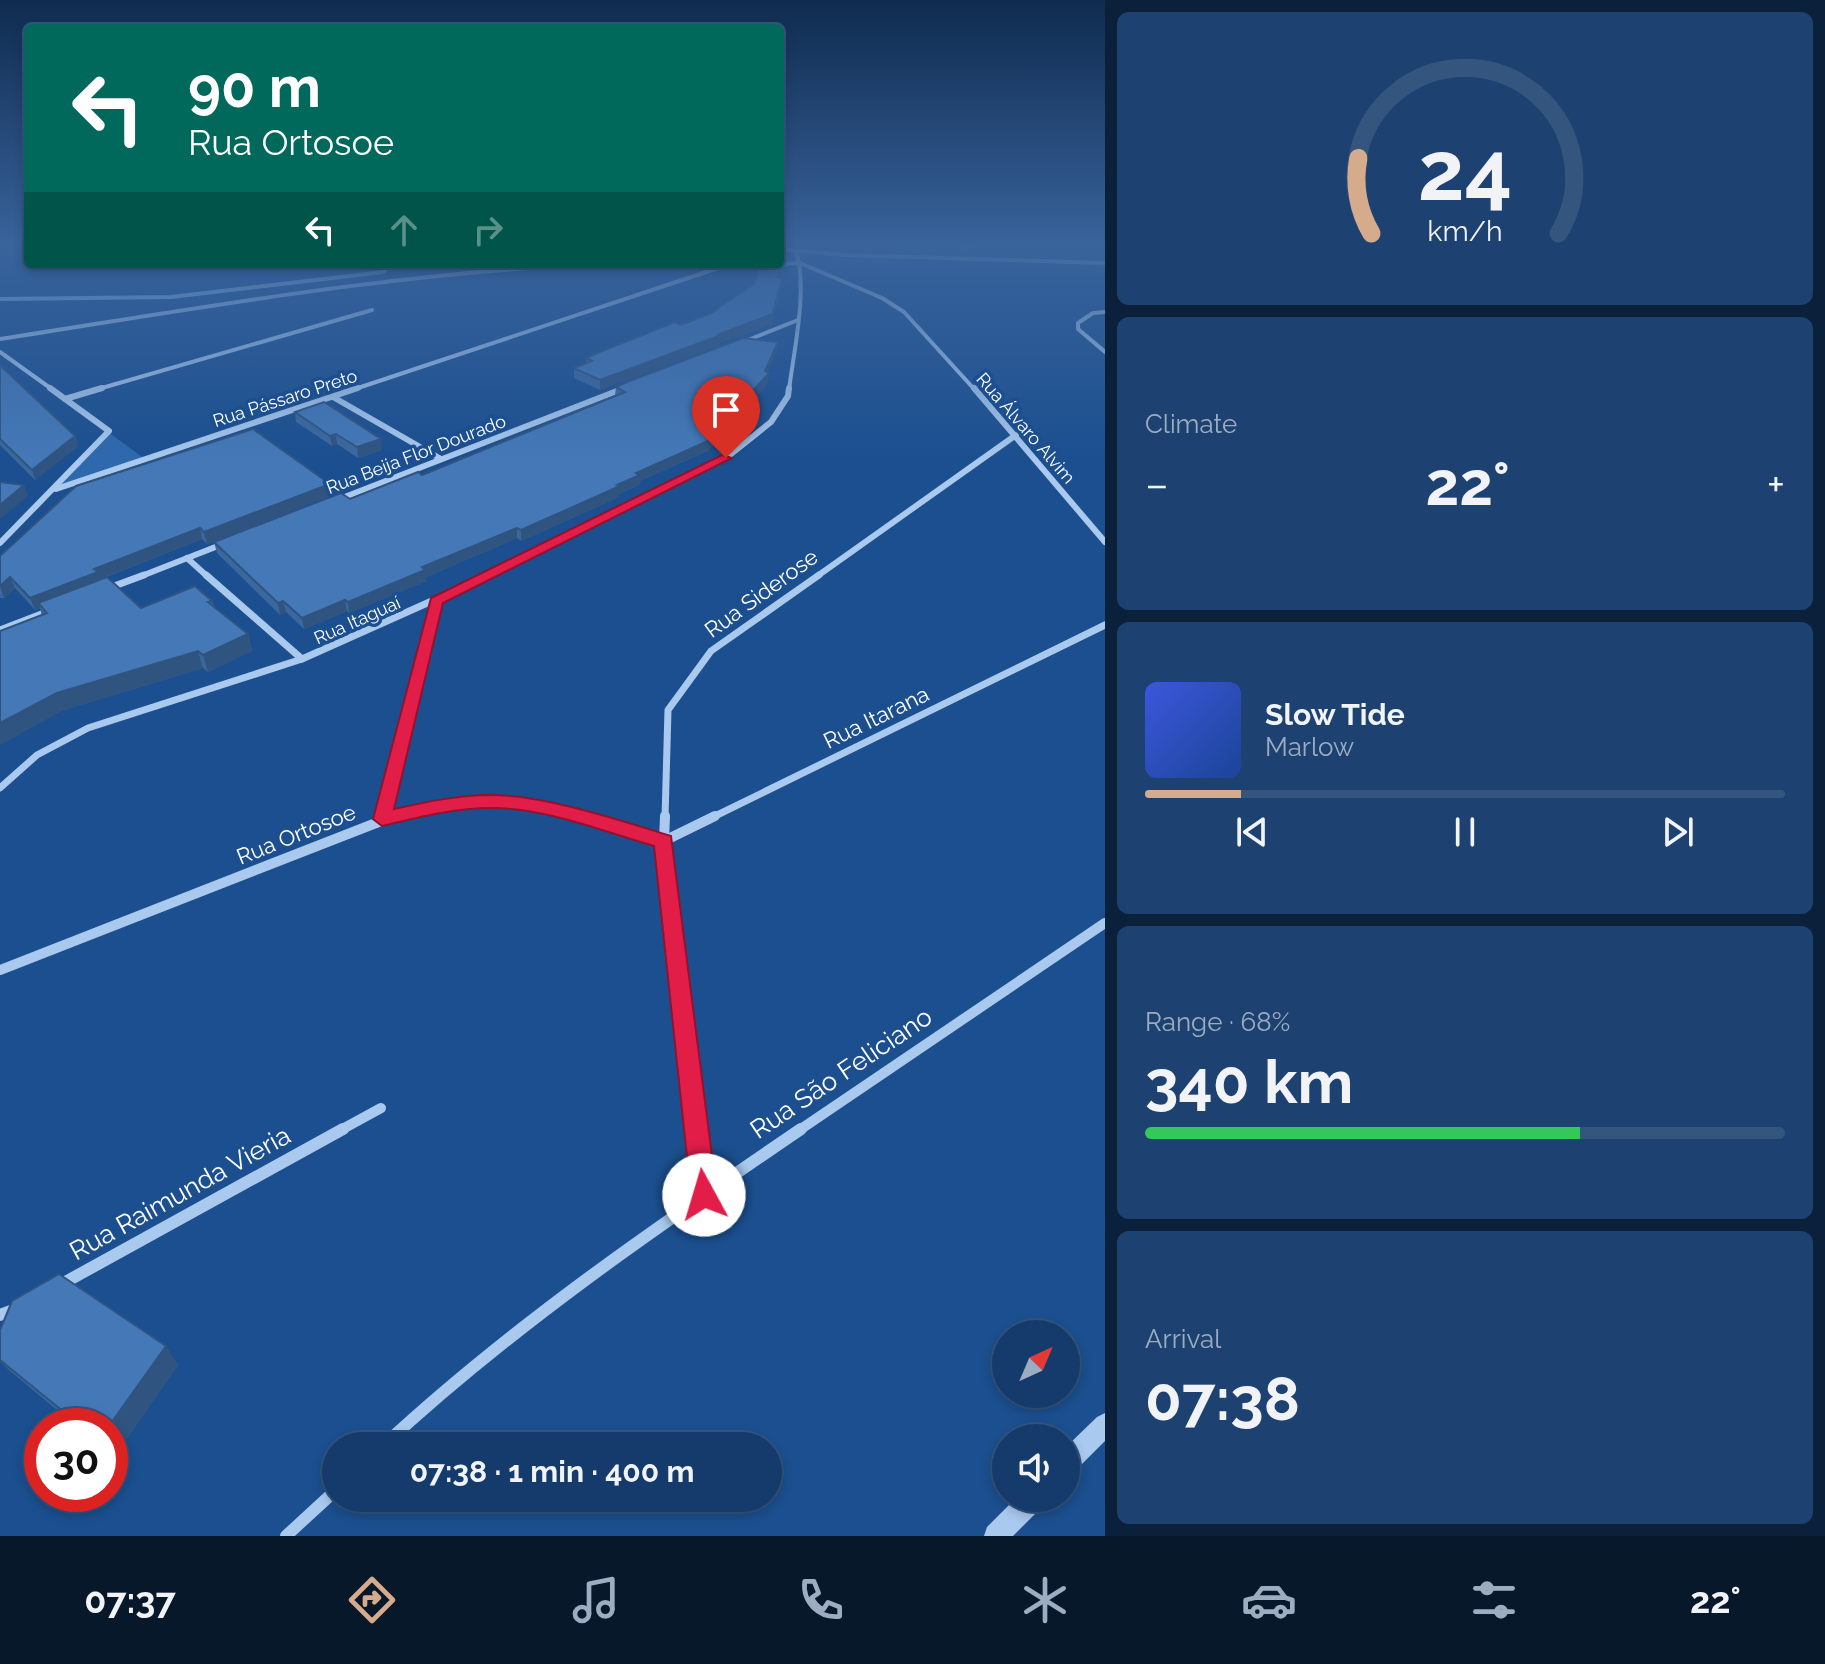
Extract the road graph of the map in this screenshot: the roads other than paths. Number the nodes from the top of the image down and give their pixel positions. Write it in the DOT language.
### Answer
graph roads {
  1 [pos="140,318"];
  2 [pos="346,318"];
  3 [pos="570,318"];
  4 [pos="909,318"];
  5 [pos="1086,318"];
  6 [pos="798,320"];
  7 [pos="0,339"];
  8 [pos="738,344"];
  9 [pos="0,352"];
  10 [pos="1105,352"];
  11 [pos="634,384"];
  12 [pos="333,397"];
  13 [pos="65,399"];
  14 [pos="1016,435"];
  15 [pos="441,459"];
  16 [pos="56,489"];
  17 [pos="328,503"];
  18 [pos="229,542"];
  19 [pos="1105,542"];
  20 [pos="0,543"];
  21 [pos="187,558"];
  22 [pos="100,591"];
  23 [pos="436,601"];
  24 [pos="57,608"];
  25 [pos="1105,625"];
  26 [pos="0,630"];
  27 [pos="302,659"];
  28 [pos="0,788"];
  29 [pos="382,819"];
  30 [pos="664,841"];
  31 [pos="1105,923"];
  32 [pos="0,970"];
  33 [pos="381,1108"];
  34 [pos="704,1195"];
  35 [pos="49,1291"];
  36 [pos="35,1299"];
  37 [pos="4,1318"];
  38 [pos="1105,1425"];
  39 [pos="398,1432"];
  40 [pos="1080,1450"];
  41 [pos="322,1503"];
  42 [pos="1019,1512"];
  43 [pos="286,1536"];
  44 [pos="996,1536"];
  1 -- 7 [label="street"];
  2 -- 13 [label="street"];
  3 -- 12 [label="street, Rua Pássaro Preto"];
  4 -- 14 [label="street, Rua Álvaro Alvim"];
  5 -- 10 [label="street"];
  6 -- 8 [label="street"];
  6 -- 23 [label="street, Rua Itaguaí"];
  9 -- 13 [label="street"];
  11 -- 15 [label="street, Rua Beija Flor Dourado"];
  12 -- 15 [label="street"];
  12 -- 16 [label="street, Rua Pássaro Preto"];
  13 -- 16 [label="street"];
  14 -- 19 [label="street, Rua Álvaro Alvim"];
  14 -- 30 [label="street, Rua Siderose"];
  15 -- 17 [label="street, Rua Beija Flor Dourado"];
  16 -- 20 [label="street"];
  18 -- 21 [label="street"];
  21 -- 22 [label="street"];
  21 -- 27 [label="street"];
  23 -- 27 [label="street, Rua Itaguaí"];
  23 -- 29 [label="street"];
  24 -- 26 [label="street"];
  25 -- 30 [label="street, Rua Itarana"];
  27 -- 28 [label="street, Rua Itaguaí"];
  29 -- 30 [label="street, Rua Ortosoe"];
  29 -- 32 [label="street, Rua Ortosoe"];
  30 -- 34 [label="street, Rua Siderose"];
  31 -- 34 [label="street, Rua São Feliciano"];
  33 -- 35 [label="street, Rua Raimunda Vieria"];
  34 -- 39 [label="street, Rua São Feliciano"];
  36 -- 37 [label="street"];
  38 -- 40 [label="street"];
  41 -- 43 [label="street"];
  42 -- 44 [label="street"];
}
